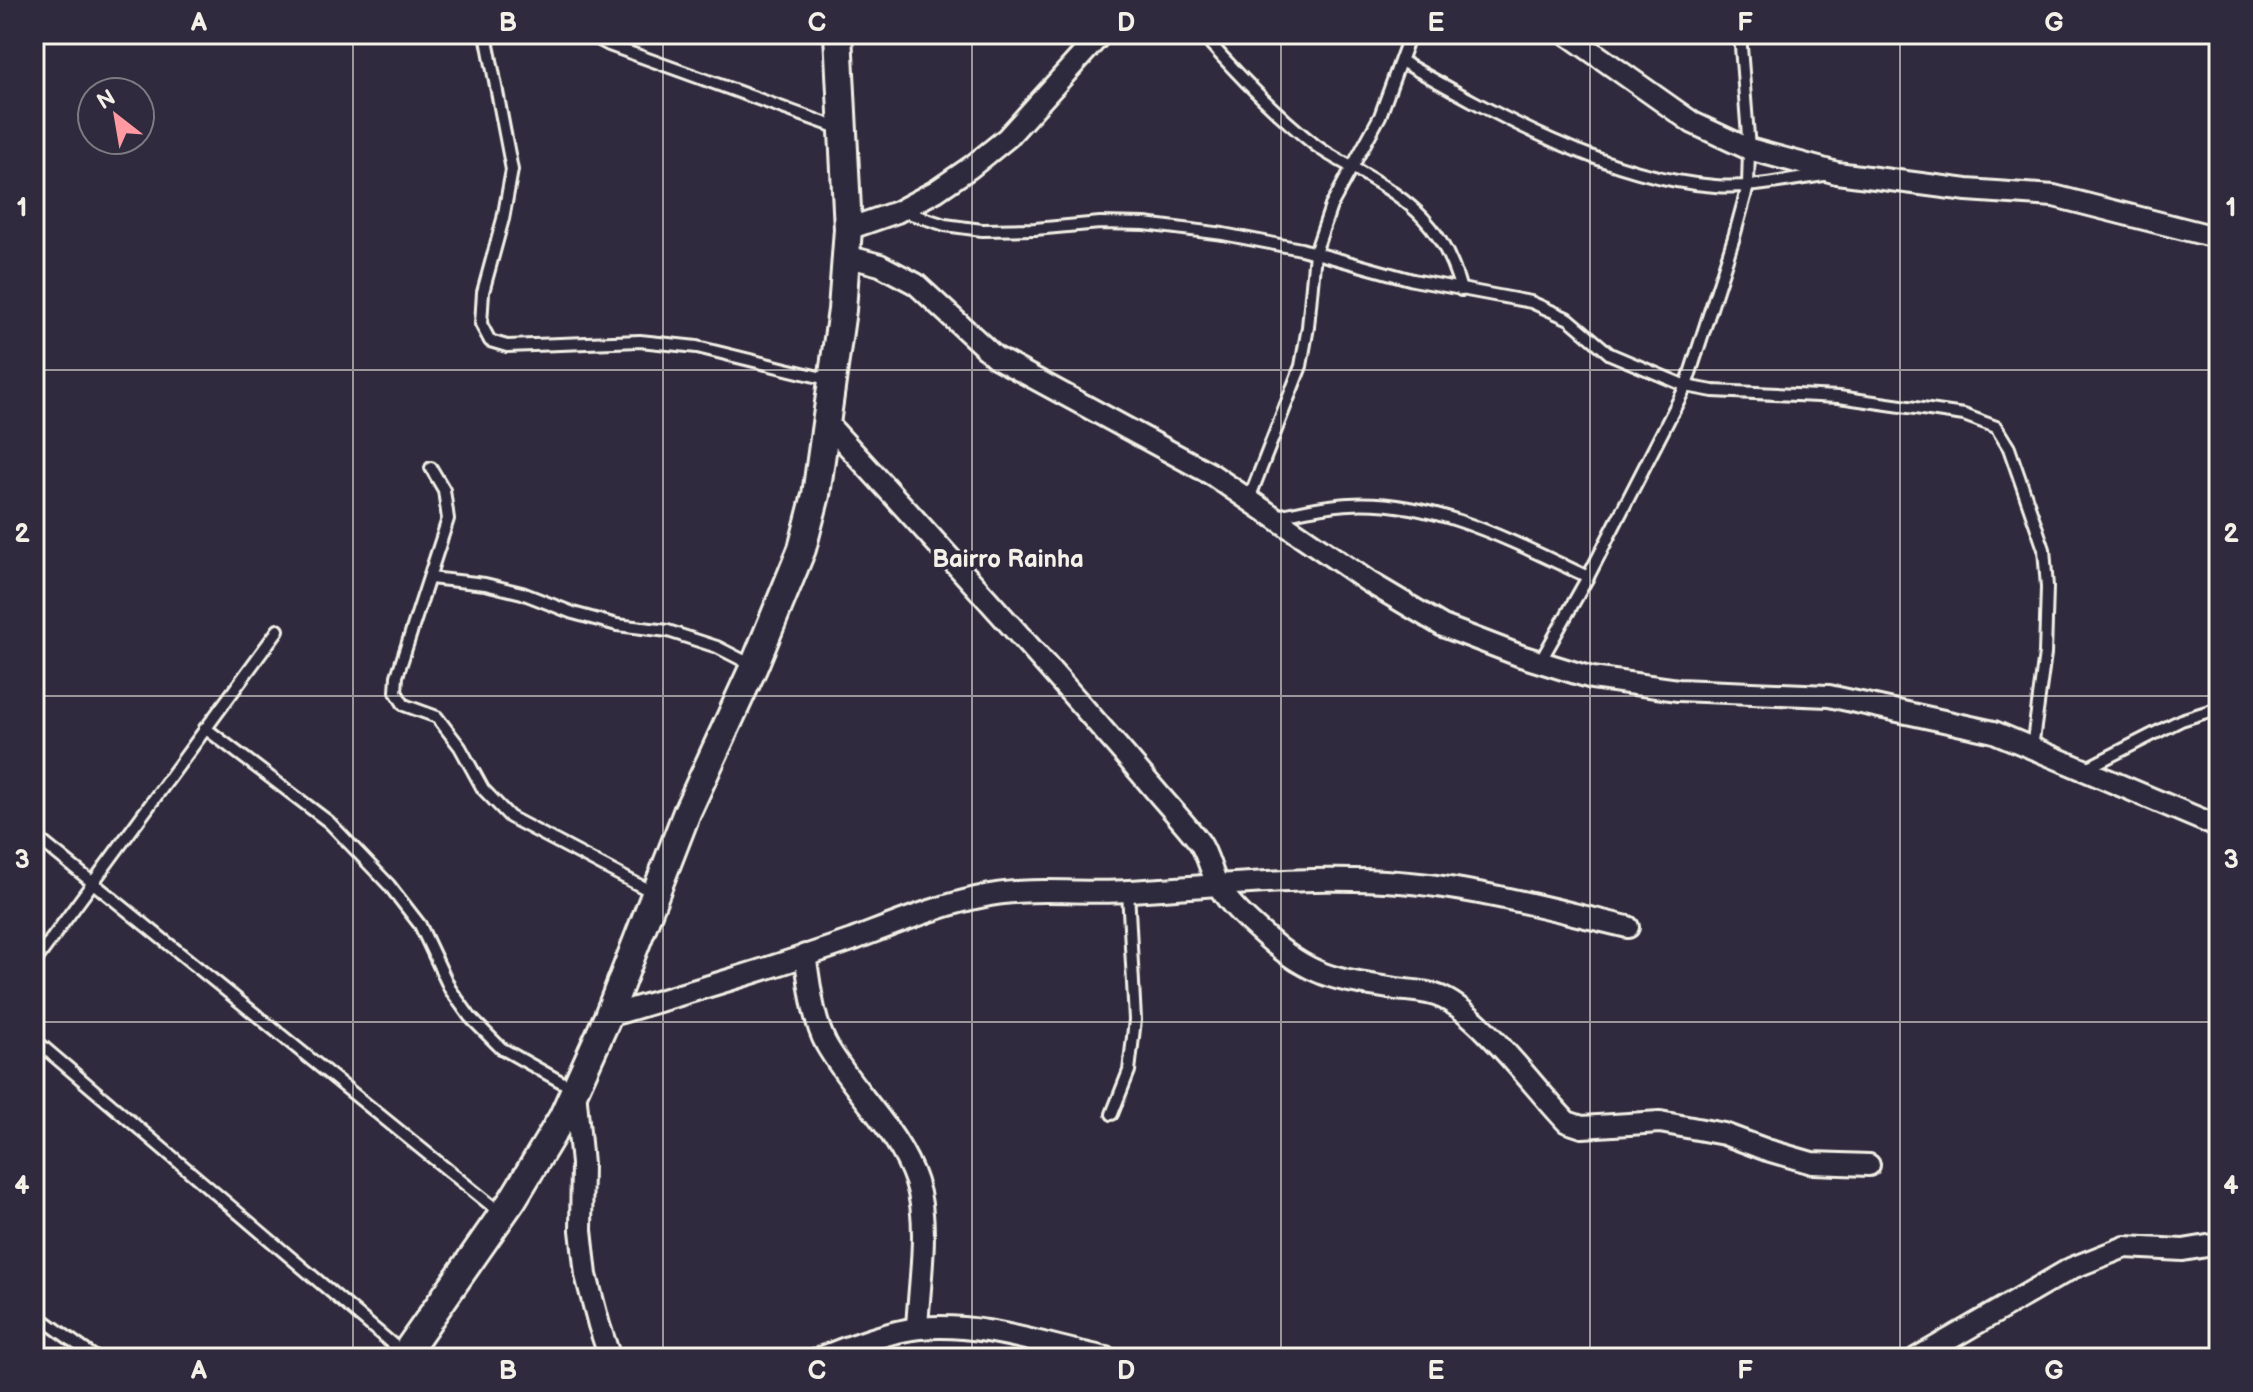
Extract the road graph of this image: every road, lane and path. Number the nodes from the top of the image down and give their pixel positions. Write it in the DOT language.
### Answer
graph roads {
  1 [pos="486,34"];
  2 [pos="588,34"];
  3 [pos="838,34"];
  4 [pos="1101,34"];
  5 [pos="1202,34"];
  6 [pos="1410,34"];
  7 [pos="1567,34"];
  8 [pos="1740,34"];
  9 [pos="1401,61"];
  10 [pos="843,130"];
  11 [pos="1749,149"];
  12 [pos="1352,168"];
  13 [pos="1837,173"];
  14 [pos="1748,186"];
  15 [pos="900,210"];
  16 [pos="848,229"];
  17 [pos="2219,238"];
  18 [pos="1315,253"];
  19 [pos="846,256"];
  20 [pos="1461,290"];
  21 [pos="831,380"];
  22 [pos="1686,386"];
  23 [pos="825,421"];
  24 [pos="431,468"];
  25 [pos="1249,499"];
  26 [pos="1273,516"];
  27 [pos="1588,577"];
  28 [pos="430,578"];
  29 [pos="278,630"];
  30 [pos="1540,662"];
  31 [pos="754,666"];
  32 [pos="2219,708"];
  33 [pos="205,728"];
  34 [pos="2032,748"];
  35 [pos="2083,770"];
  36 [pos="2219,827"];
  37 [pos="34,835"];
  38 [pos="93,883"];
  39 [pos="1217,885"];
  40 [pos="1128,891"];
  41 [pos="655,894"];
  42 [pos="1628,927"];
  43 [pos="805,955"];
  44 [pos="34,963"];
  45 [pos="608,1016"];
  46 [pos="34,1039"];
  47 [pos="575,1089"];
  48 [pos="1112,1114"];
  49 [pos="1869,1165"];
  50 [pos="502,1215"];
  51 [pos="2219,1244"];
  52 [pos="34,1313"];
  53 [pos="917,1328"];
  54 [pos="405,1357"];
  55 [pos="96,1358"];
  56 [pos="610,1358"];
  57 [pos="820,1358"];
  58 [pos="1107,1358"];
  59 [pos="1917,1358"];
  1 -- 21 [label="lane"];
  2 -- 10 [label="lane"];
  3 -- 10 [label="street"];
  4 -- 15 [label="street"];
  5 -- 12 [label="lane"];
  6 -- 9 [label="lane"];
  7 -- 11 [label="street"];
  8 -- 11 [label="lane"];
  9 -- 12 [label="lane"];
  9 -- 14 [label="lane"];
  10 -- 16 [label="street"];
  11 -- 13 [label="street"];
  11 -- 14 [label="lane"];
  12 -- 18 [label="lane"];
  12 -- 20 [label="lane"];
  13 -- 14 [label="lane"];
  13 -- 17 [label="street"];
  14 -- 22 [label="lane"];
  15 -- 16 [label="street"];
  15 -- 18 [label="lane"];
  16 -- 19 [label="street"];
  18 -- 20 [label="lane"];
  18 -- 25 [label="lane"];
  19 -- 21 [label="street"];
  19 -- 25 [label="street"];
  20 -- 22 [label="lane"];
  21 -- 23 [label="street"];
  22 -- 27 [label="lane"];
  22 -- 34 [label="lane"];
  23 -- 31 [label="street"];
  23 -- 39 [label="street"];
  24 -- 28 [label="lane"];
  25 -- 26 [label="street"];
  26 -- 27 [label="lane"];
  26 -- 30 [label="street"];
  27 -- 30 [label="lane"];
  28 -- 31 [label="lane"];
  28 -- 41 [label="lane"];
  29 -- 33 [label="lane"];
  30 -- 34 [label="street"];
  31 -- 41 [label="street"];
  32 -- 35 [label="lane"];
  33 -- 38 [label="lane"];
  33 -- 47 [label="lane"];
  34 -- 35 [label="street"];
  35 -- 36 [label="street"];
  37 -- 38 [label="lane"];
  38 -- 44 [label="lane"];
  38 -- 50 [label="lane"];
  39 -- 40 [label="street"];
  39 -- 42 [label="street"];
  39 -- 49 [label="street"];
  40 -- 43 [label="street"];
  40 -- 48 [label="lane"];
  41 -- 45 [label="street"];
  43 -- 45 [label="street"];
  43 -- 53 [label="street"];
  45 -- 47 [label="street"];
  46 -- 54 [label="lane"];
  47 -- 50 [label="street"];
  47 -- 56 [label="street"];
  50 -- 54 [label="street"];
  51 -- 59 [label="street"];
  52 -- 55 [label="lane"];
  53 -- 57 [label="street"];
  53 -- 58 [label="street"];
}
